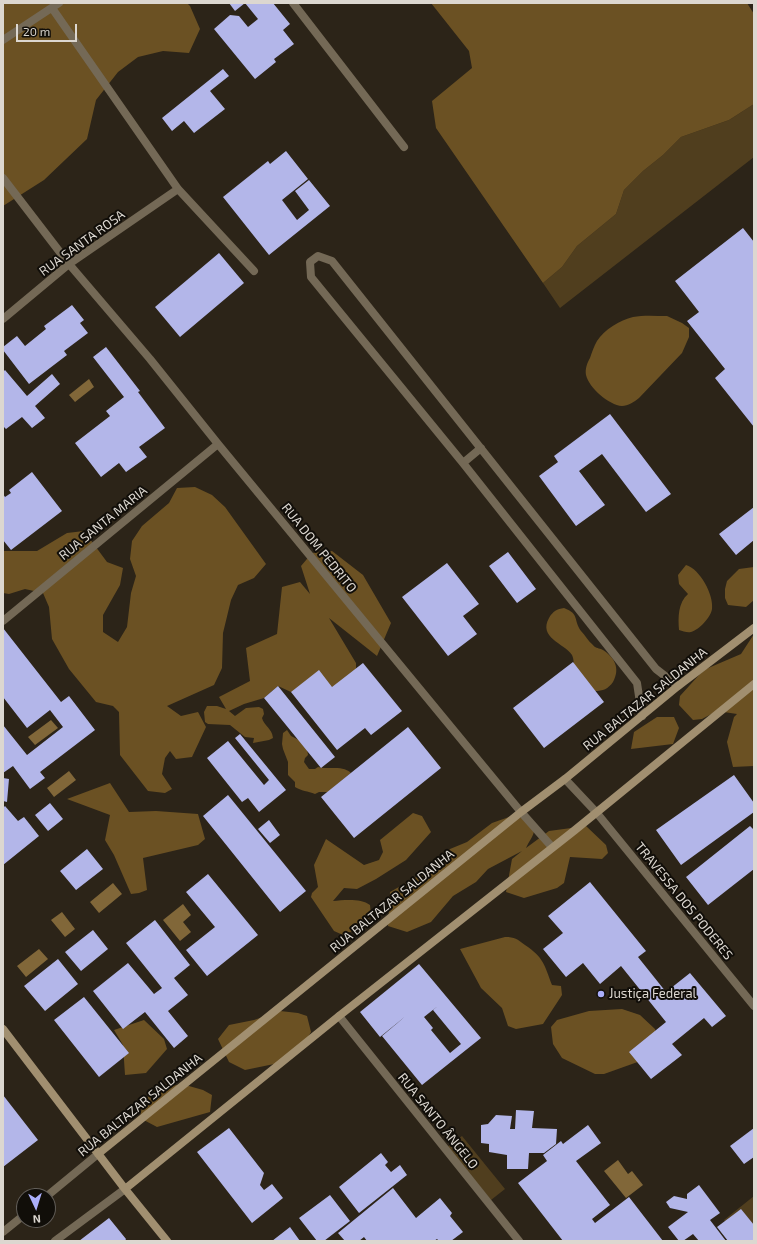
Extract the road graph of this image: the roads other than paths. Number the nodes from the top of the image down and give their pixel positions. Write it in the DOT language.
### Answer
graph roads {
  1 [pos="293,3"];
  2 [pos="56,6"];
  3 [pos="3,40"];
  4 [pos="404,147"];
  5 [pos="3,178"];
  6 [pos="178,189"];
  7 [pos="69,264"];
  8 [pos="254,271"];
  9 [pos="3,319"];
  10 [pos="218,444"];
  11 [pos="481,448"];
  12 [pos="463,463"];
  13 [pos="3,621"];
  14 [pos="754,628"];
  15 [pos="754,684"];
  16 [pos="678,686"];
  17 [pos="642,716"];
  18 [pos="565,779"];
  19 [pos="521,812"];
  20 [pos="596,812"];
  21 [pos="552,848"];
  22 [pos="754,1006"];
  23 [pos="339,1016"];
  24 [pos="3,1029"];
  25 [pos="98,1154"];
  26 [pos="56,1189"];
  27 [pos="124,1189"];
  28 [pos="16,1221"];
  29 [pos="3,1232"];
  30 [pos="56,1241"];
  31 [pos="167,1241"];
  32 [pos="519,1241"];
  1 -- 4 [label="street"];
  2 -- 3 [label="street"];
  2 -- 6 [label="street"];
  5 -- 7 [label="street, RUA DOM PEDRITO"];
  6 -- 7 [label="street, RUA SANTA ROSA"];
  6 -- 8 [label="street"];
  7 -- 9 [label="street, RUA SANTA ROSA"];
  7 -- 10 [label="street, RUA DOM PEDRITO"];
  10 -- 13 [label="street, RUA SANTA MARIA"];
  10 -- 19 [label="street, RUA DOM PEDRITO"];
  11 -- 12 [label="street"];
  11 -- 12 [label="street"];
  11 -- 16 [label="street"];
  12 -- 17 [label="street"];
  14 -- 16 [label="main road, RUA BALTAZAR SALDANHA"];
  15 -- 20 [label="main road"];
  16 -- 17 [label="main road, RUA BALTAZAR SALDANHA"];
  17 -- 18 [label="main road, RUA BALTAZAR SALDANHA"];
  18 -- 19 [label="main road, RUA BALTAZAR SALDANHA"];
  18 -- 20 [label="street, TRAVESSA DOS PODERES"];
  19 -- 21 [label="street, RUA DOM PEDRITO"];
  19 -- 25 [label="main road, RUA BALTAZAR SALDANHA"];
  20 -- 21 [label="main road"];
  20 -- 22 [label="street, TRAVESSA DOS PODERES"];
  21 -- 23 [label="main road"];
  23 -- 27 [label="main road"];
  23 -- 32 [label="street, RUA SANTO ÂNGELO"];
  24 -- 25 [label="main road"];
  25 -- 26 [label="street, RUA BALTAZAR SALDANHA"];
  25 -- 27 [label="main road"];
  27 -- 30 [label="street"];
  27 -- 31 [label="main road"];
  28 -- 29 [label="street"];
}
